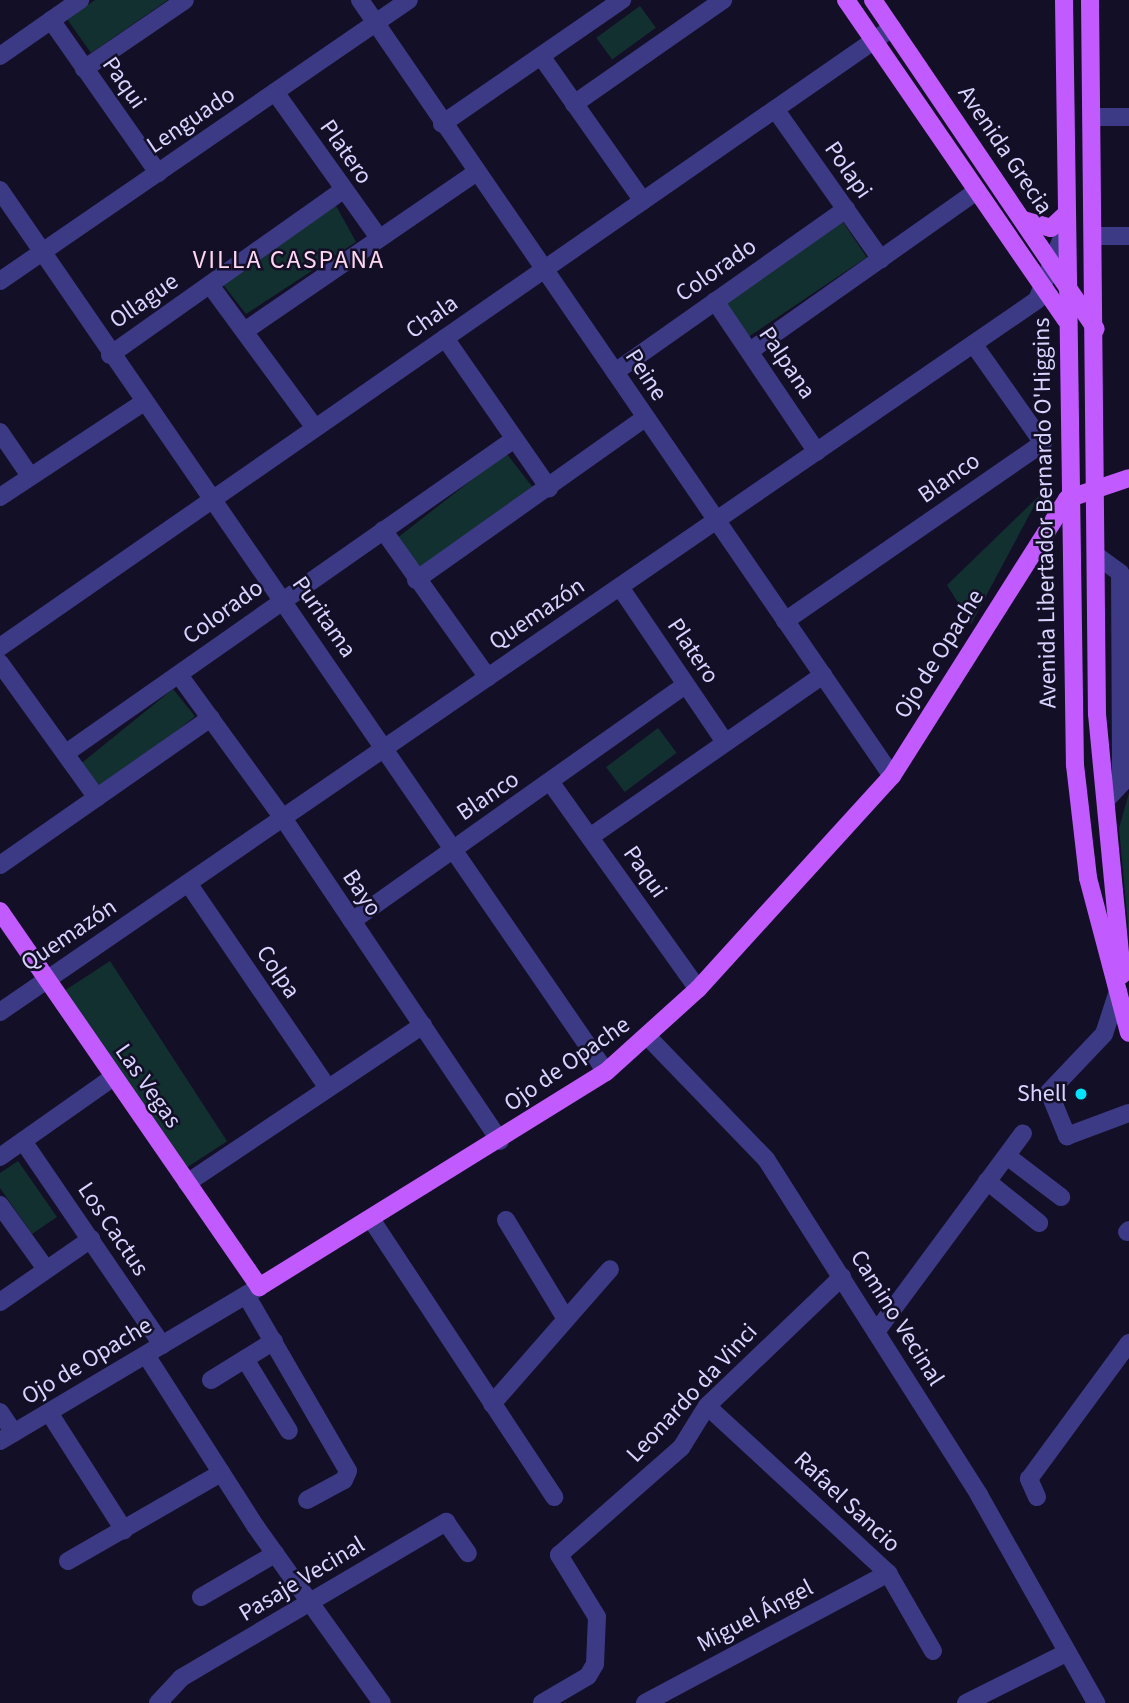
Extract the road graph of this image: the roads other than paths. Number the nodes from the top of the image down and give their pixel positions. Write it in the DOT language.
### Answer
graph roads {
  1 [pos="80,0"];
  2 [pos="186,0"];
  3 [pos="360,0"];
  4 [pos="409,0"];
  5 [pos="622,0"];
  6 [pos="846,0"];
  7 [pos="873,0"];
  8 [pos="1064,0"];
  9 [pos="1090,0"];
  10 [pos="711,4"];
  11 [pos="51,20"];
  12 [pos="376,23"];
  13 [pos="892,28"];
  14 [pos="874,41"];
  15 [pos="0,56"];
  16 [pos="541,56"];
  17 [pos="84,69"];
  18 [pos="275,93"];
  19 [pos="574,104"];
  20 [pos="775,109"];
  21 [pos="1092,117"];
  22 [pos="1129,117"];
  23 [pos="442,124"];
  24 [pos="477,172"];
  25 [pos="158,173"];
  26 [pos="0,190"];
  27 [pos="343,190"];
  28 [pos="977,191"];
  29 [pos="643,201"];
  30 [pos="846,209"];
  31 [pos="1023,220"];
  32 [pos="1066,221"];
  33 [pos="1094,236"];
  34 [pos="1129,236"];
  35 [pos="379,239"];
  36 [pos="42,252"];
  37 [pos="881,259"];
  38 [pos="1053,264"];
  39 [pos="544,270"];
  40 [pos="0,281"];
  41 [pos="1066,281"];
  42 [pos="210,285"];
  43 [pos="1044,288"];
  44 [pos="715,301"];
  45 [pos="1066,321"];
  46 [pos="1096,329"];
  47 [pos="246,330"];
  48 [pos="445,338"];
  49 [pos="974,345"];
  50 [pos="750,351"];
  51 [pos="110,355"];
  52 [pos="615,372"];
  53 [pos="144,402"];
  54 [pos="645,418"];
  55 [pos="316,428"];
  56 [pos="0,432"];
  57 [pos="513,440"];
  58 [pos="817,452"];
  59 [pos="30,476"];
  60 [pos="1129,478"];
  61 [pos="549,488"];
  62 [pos="1098,491"];
  63 [pos="0,497"];
  64 [pos="213,499"];
  65 [pos="1068,499"];
  66 [pos="716,521"];
  67 [pos="383,530"];
  68 [pos="1097,556"];
  69 [pos="416,580"];
  70 [pos="620,587"];
  71 [pos="282,600"];
  72 [pos="785,621"];
  73 [pos="0,647"];
  74 [pos="0,663"];
  75 [pos="178,675"];
  76 [pos="822,675"];
  77 [pos="488,678"];
  78 [pos="685,685"];
  79 [pos="1097,714"];
  80 [pos="1120,715"];
  81 [pos="211,718"];
  82 [pos="725,742"];
  83 [pos="385,748"];
  84 [pos="66,753"];
  85 [pos="892,776"];
  86 [pos="551,783"];
  87 [pos="97,798"];
  88 [pos="1106,800"];
  89 [pos="284,818"];
  90 [pos="590,836"];
  91 [pos="454,849"];
  92 [pos="0,865"];
  93 [pos="188,883"];
  94 [pos="0,911"];
  95 [pos="352,922"];
  96 [pos="46,980"];
  97 [pos="698,989"];
  98 [pos="1118,991"];
  99 [pos="0,1012"];
  100 [pos="423,1025"];
  101 [pos="1127,1026"];
  102 [pos="648,1037"];
  103 [pos="606,1072"];
  104 [pos="112,1078"];
  105 [pos="328,1088"];
  106 [pos="1129,1113"];
  107 [pos="1023,1133"];
  108 [pos="23,1141"];
  109 [pos="499,1141"];
  110 [pos="1007,1156"];
  111 [pos="0,1157"];
  112 [pos="987,1181"];
  113 [pos="187,1183"];
  114 [pos="1061,1197"];
  115 [pos="0,1205"];
  116 [pos="371,1219"];
  117 [pos="506,1220"];
  118 [pos="1039,1223"];
  119 [pos="91,1239"];
  120 [pos="46,1269"];
  121 [pos="610,1269"];
  122 [pos="842,1277"];
  123 [pos="253,1291"];
  124 [pos="0,1302"];
  125 [pos="566,1319"];
  126 [pos="876,1332"];
  127 [pos="274,1341"];
  128 [pos="1129,1343"];
  129 [pos="162,1345"];
  130 [pos="146,1355"];
  131 [pos="245,1359"];
  132 [pos="211,1380"];
  133 [pos="492,1404"];
  134 [pos="707,1406"];
  135 [pos="0,1412"];
  136 [pos="50,1414"];
  137 [pos="289,1431"];
  138 [pos="7,1437"];
  139 [pos="221,1473"];
  140 [pos="554,1497"];
  141 [pos="1037,1497"];
  142 [pos="307,1500"];
  143 [pos="124,1530"];
  144 [pos="468,1553"];
  145 [pos="275,1554"];
  146 [pos="68,1561"];
  147 [pos="888,1573"];
  148 [pos="201,1597"];
  149 [pos="313,1601"];
  150 [pos="933,1651"];
  151 [pos="1066,1653"];
  152 [pos="677,1695"];
  153 [pos="158,1703"];
  154 [pos="382,1703"];
  155 [pos="542,1703"];
  156 [pos="645,1703"];
  157 [pos="966,1703"];
  158 [pos="1096,1703"];
  1 -- 11 [label="street"];
  2 -- 17 [label="street"];
  3 -- 12 [label="street, Peine"];
  4 -- 12 [label="street, Lenguado"];
  5 -- 16 [label="street"];
  6 -- 14 [label="main road, Avenida Grecia"];
  7 -- 13 [label="main road, Avenida Grecia"];
  8 -- 32 [label="main road, Avenida Libertador Bernardo O'Higgins"];
  9 -- 21 [label="main road, Avenida Libertador Bernardo O'Higgins"];
  10 -- 19 [label="street"];
  11 -- 15 [label="street"];
  11 -- 17 [label="street, Paqui"];
  12 -- 18 [label="street, Lenguado"];
  12 -- 23 [label="street, Peine"];
  13 -- 14 [label="street, Chala"];
  13 -- 31 [label="main road, Avenida Grecia"];
  14 -- 20 [label="street, Chala"];
  14 -- 28 [label="main road, Avenida Grecia"];
  16 -- 19 [label="street"];
  16 -- 23 [label="street"];
  17 -- 25 [label="street, Paqui"];
  18 -- 25 [label="street, Lenguado"];
  18 -- 27 [label="street, Platero"];
  19 -- 29 [label="street"];
  20 -- 29 [label="street, Chala"];
  20 -- 30 [label="street, Polapi"];
  21 -- 22 [label="street"];
  21 -- 33 [label="main road, Avenida Libertador Bernardo O'Higgins"];
  23 -- 24 [label="street, Peine"];
  24 -- 35 [label="street"];
  24 -- 39 [label="street, Peine"];
  25 -- 36 [label="street, Lenguado"];
  26 -- 36 [label="street, Puritama"];
  27 -- 35 [label="street, Platero"];
  27 -- 42 [label="street, Ollague"];
  28 -- 37 [label="street"];
  28 -- 43 [label="main road, Avenida Grecia"];
  29 -- 39 [label="street, Chala"];
  30 -- 37 [label="street, Polapi"];
  30 -- 44 [label="street, Colorado"];
  31 -- 32 [label="main road"];
  31 -- 38 [label="main road, Avenida Grecia"];
  32 -- 38 [label="street"];
  32 -- 41 [label="main road, Avenida Libertador Bernardo O'Higgins"];
  33 -- 34 [label="street"];
  33 -- 46 [label="main road, Avenida Libertador Bernardo O'Higgins"];
  35 -- 47 [label="street"];
  36 -- 40 [label="street, Lenguado"];
  36 -- 51 [label="street, Puritama"];
  37 -- 50 [label="street"];
  38 -- 41 [label="main road, Avenida Grecia"];
  38 -- 43 [label="street"];
  39 -- 48 [label="street, Chala"];
  39 -- 52 [label="street, Peine"];
  41 -- 45 [label="main road, Avenida Libertador Bernardo O'Higgins"];
  41 -- 46 [label="main road, Avenida Grecia"];
  42 -- 47 [label="street"];
  42 -- 51 [label="street, Ollague"];
  43 -- 45 [label="main road, Avenida Grecia"];
  43 -- 49 [label="street, Quemazón"];
  44 -- 50 [label="street, Palpana"];
  44 -- 52 [label="street, Colorado"];
  45 -- 65 [label="main road, Avenida Libertador Bernardo O'Higgins"];
  46 -- 62 [label="main road, Avenida Libertador Bernardo O'Higgins"];
  47 -- 55 [label="street"];
  48 -- 55 [label="street, Chala"];
  48 -- 57 [label="street"];
  49 -- 58 [label="street, Quemazón"];
  49 -- 72 [label="street, Blanco"];
  50 -- 58 [label="street, Palpana"];
  51 -- 53 [label="street, Puritama"];
  52 -- 54 [label="street, Peine"];
  53 -- 59 [label="street"];
  53 -- 64 [label="street, Puritama"];
  54 -- 61 [label="street"];
  54 -- 66 [label="street, Peine"];
  55 -- 64 [label="street, Chala"];
  56 -- 59 [label="street"];
  57 -- 61 [label="street"];
  57 -- 67 [label="street, Colorado"];
  58 -- 66 [label="street, Quemazón"];
  59 -- 63 [label="street"];
  60 -- 62 [label="main road"];
  61 -- 69 [label="street"];
  62 -- 65 [label="main road"];
  62 -- 68 [label="main road, Avenida Libertador Bernardo O'Higgins"];
  64 -- 71 [label="street, Puritama"];
  64 -- 73 [label="street, Chala"];
  65 -- 85 [label="main road, Ojo de Opache"];
  65 -- 98 [label="main road, Avenida Libertador Bernardo O'Higgins"];
  66 -- 70 [label="street, Quemazón"];
  66 -- 72 [label="street, Peine"];
  67 -- 69 [label="street"];
  67 -- 71 [label="street, Colorado"];
  68 -- 79 [label="main road, Avenida Libertador Bernardo O'Higgins"];
  68 -- 80 [label="street"];
  69 -- 77 [label="street"];
  70 -- 77 [label="street, Quemazón"];
  70 -- 78 [label="street, Platero"];
  71 -- 75 [label="street, Colorado"];
  71 -- 83 [label="street, Puritama"];
  72 -- 76 [label="street, Peine"];
  74 -- 84 [label="street"];
  75 -- 81 [label="street, Bayo"];
  75 -- 84 [label="street, Colorado"];
  76 -- 82 [label="street"];
  76 -- 85 [label="street, Peine"];
  77 -- 83 [label="street, Quemazón"];
  78 -- 82 [label="street, Platero"];
  78 -- 86 [label="street, Blanco"];
  79 -- 80 [label="street"];
  79 -- 88 [label="main road, Avenida Libertador Bernardo O'Higgins"];
  80 -- 88 [label="street"];
  81 -- 87 [label="street"];
  81 -- 89 [label="street, Bayo"];
  82 -- 90 [label="street"];
  83 -- 89 [label="street, Quemazón"];
  83 -- 91 [label="street, Puritama"];
  84 -- 87 [label="street"];
  85 -- 97 [label="main road, Ojo de Opache"];
  86 -- 90 [label="street, Paqui"];
  86 -- 91 [label="street, Blanco"];
  87 -- 92 [label="street"];
  88 -- 101 [label="main road, Avenida Libertador Bernardo O'Higgins"];
  89 -- 93 [label="street, Quemazón"];
  89 -- 95 [label="street, Bayo"];
  90 -- 97 [label="street, Paqui"];
  91 -- 95 [label="street, Blanco"];
  91 -- 103 [label="street, Puritama"];
  93 -- 96 [label="street, Quemazón"];
  93 -- 105 [label="street, Colpa"];
  94 -- 96 [label="main road, Las Vegas"];
  95 -- 100 [label="street, Bayo"];
  96 -- 99 [label="street, Quemazón"];
  96 -- 104 [label="main road, Las Vegas"];
  97 -- 102 [label="main road, Ojo de Opache"];
  98 -- 101 [label="main road, Avenida Libertador Bernardo O'Higgins"];
  98 -- 106 [label="street"];
  100 -- 105 [label="street"];
  100 -- 109 [label="street, Bayo"];
  102 -- 103 [label="main road, Ojo de Opache"];
  102 -- 122 [label="street, Camino Vecinal"];
  103 -- 109 [label="main road, Ojo de Opache"];
  104 -- 108 [label="street"];
  104 -- 113 [label="main road, Las Vegas"];
  105 -- 113 [label="street"];
  107 -- 110 [label="street"];
  108 -- 111 [label="street"];
  108 -- 119 [label="street, Los Cactus"];
  109 -- 116 [label="main road, Ojo de Opache"];
  110 -- 112 [label="street"];
  110 -- 114 [label="street"];
  112 -- 118 [label="street"];
  112 -- 126 [label="street"];
  113 -- 123 [label="main road, Las Vegas"];
  115 -- 120 [label="street"];
  116 -- 123 [label="main road, Ojo de Opache"];
  116 -- 133 [label="street"];
  117 -- 125 [label="street"];
  119 -- 120 [label="street"];
  119 -- 129 [label="street, Los Cactus"];
  120 -- 124 [label="street"];
  121 -- 125 [label="street"];
  122 -- 126 [label="street, Camino Vecinal"];
  122 -- 134 [label="street, Leonardo da Vinci"];
  123 -- 127 [label="street"];
  123 -- 129 [label="street, Ojo de Opache"];
  125 -- 133 [label="street"];
  126 -- 151 [label="street, Camino Vecinal"];
  127 -- 131 [label="street"];
  127 -- 142 [label="street"];
  128 -- 141 [label="street"];
  129 -- 130 [label="street, Ojo de Opache"];
  130 -- 136 [label="street, Ojo de Opache"];
  130 -- 139 [label="street"];
  131 -- 132 [label="street"];
  131 -- 137 [label="street"];
  133 -- 140 [label="street"];
  134 -- 147 [label="street, Rafael Sancio"];
  134 -- 155 [label="street, Leonardo da Vinci"];
  135 -- 138 [label="street"];
  136 -- 138 [label="street, Ojo de Opache"];
  136 -- 143 [label="street"];
  139 -- 143 [label="street"];
  139 -- 145 [label="street"];
  143 -- 146 [label="street"];
  144 -- 149 [label="street, Pasaje Vecinal"];
  145 -- 148 [label="street"];
  145 -- 149 [label="street"];
  147 -- 150 [label="street, Rafael Sancio"];
  147 -- 152 [label="street, Miguel Ángel"];
  149 -- 153 [label="street, Pasaje Vecinal"];
  149 -- 154 [label="street"];
  151 -- 157 [label="street"];
  151 -- 158 [label="street, Camino Vecinal"];
  152 -- 156 [label="street, Miguel Ángel"];
}
